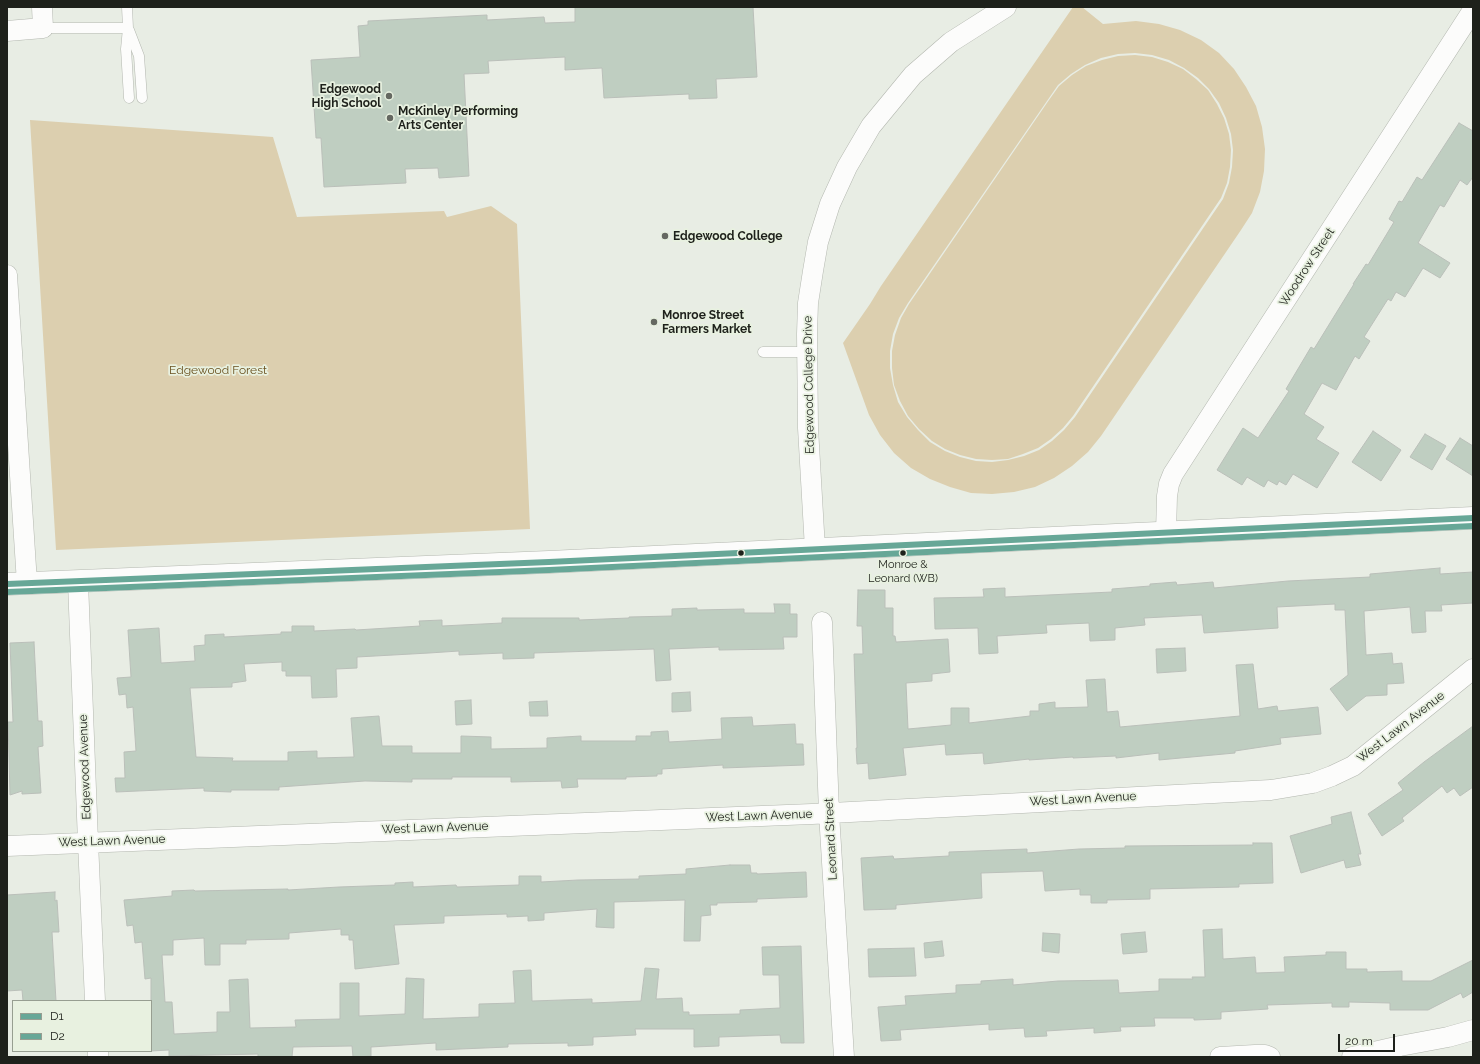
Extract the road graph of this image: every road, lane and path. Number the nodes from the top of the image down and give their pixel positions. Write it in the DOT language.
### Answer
graph roads {
  1 [pos="42,7"];
  2 [pos="127,7"];
  3 [pos="1006,7"];
  4 [pos="1473,10"];
  5 [pos="43,28"];
  6 [pos="128,28"];
  7 [pos="7,31"];
  8 [pos="129,98"];
  9 [pos="142,98"];
  10 [pos="7,275"];
  11 [pos="8,313"];
  12 [pos="763,352"];
  13 [pos="806,352"];
  14 [pos="13,445"];
  15 [pos="1473,518"];
  16 [pos="1166,533"];
  17 [pos="815,550"];
  18 [pos="78,582"];
  19 [pos="17,583"];
  20 [pos="822,622"];
  21 [pos="1473,669"];
  22 [pos="829,813"];
  23 [pos="88,842"];
  24 [pos="7,846"];
  25 [pos="95,1000"];
  26 [pos="1473,1030"];
  27 [pos="844,1057"];
  28 [pos="1220,1057"];
  29 [pos="1270,1057"];
  30 [pos="1352,1057"];
  1 -- 5 [label="street"];
  2 -- 6 [label="lane"];
  3 -- 13 [label="street, Edgewood College Drive"];
  4 -- 16 [label="street, Woodrow Street"];
  5 -- 6 [label="lane"];
  5 -- 7 [label="street"];
  6 -- 8 [label="lane"];
  6 -- 9 [label="lane"];
  10 -- 11 [label="street"];
  11 -- 14 [label="street"];
  12 -- 13 [label="lane"];
  13 -- 17 [label="street, Edgewood College Drive"];
  14 -- 19 [label="street"];
  15 -- 16 [label="main road"];
  16 -- 17 [label="main road"];
  17 -- 18 [label="main road"];
  18 -- 19 [label="main road"];
  18 -- 23 [label="street, Edgewood Avenue"];
  20 -- 22 [label="street, Leonard Street"];
  21 -- 22 [label="street, West Lawn Avenue"];
  22 -- 23 [label="street, West Lawn Avenue"];
  22 -- 27 [label="street, Leonard Street"];
  23 -- 24 [label="street, West Lawn Avenue"];
  23 -- 25 [label="street, Edgewood Avenue"];
  26 -- 30 [label="street"];
  28 -- 29 [label="street"];
}
